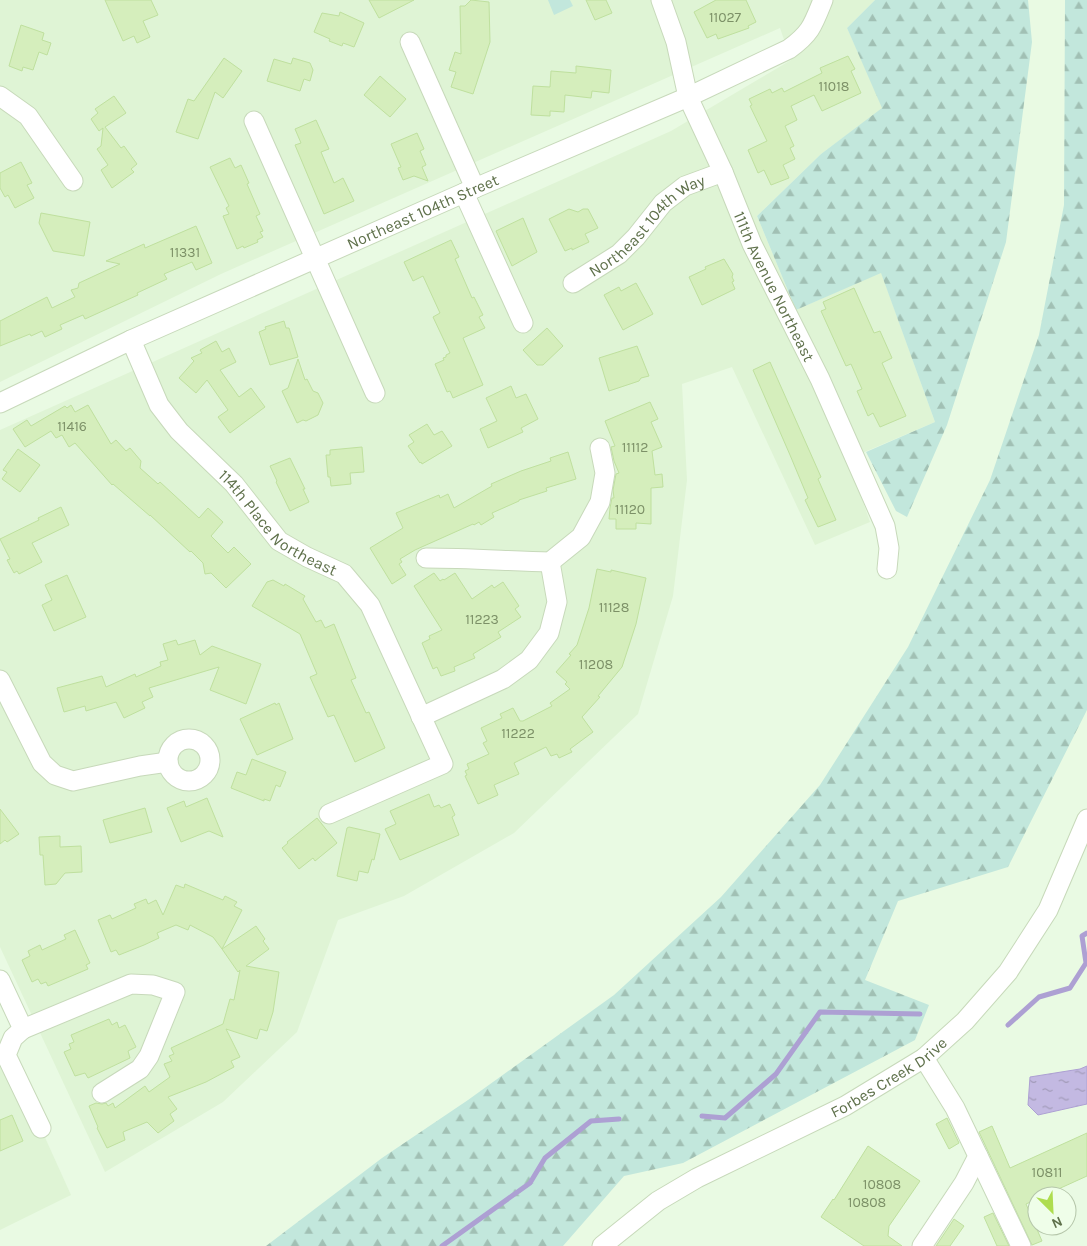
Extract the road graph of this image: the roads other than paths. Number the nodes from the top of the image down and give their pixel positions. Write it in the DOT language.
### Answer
graph roads {
  1 [pos="661,0"];
  2 [pos="823,0"];
  3 [pos="410,42"];
  4 [pos="0,96"];
  5 [pos="688,97"];
  6 [pos="254,121"];
  7 [pos="722,172"];
  8 [pos="73,181"];
  9 [pos="470,191"];
  10 [pos="317,258"];
  11 [pos="573,283"];
  12 [pos="523,323"];
  13 [pos="130,340"];
  14 [pos="376,392"];
  15 [pos="0,403"];
  16 [pos="600,448"];
  17 [pos="426,558"];
  18 [pos="550,562"];
  19 [pos="887,569"];
  20 [pos="0,680"];
  21 [pos="421,717"];
  22 [pos="168,762"];
  23 [pos="330,814"];
  24 [pos="1087,819"];
  25 [pos="0,980"];
  26 [pos="23,1029"];
  27 [pos="3,1055"];
  28 [pos="924,1058"];
  29 [pos="102,1092"];
  30 [pos="41,1128"];
  31 [pos="978,1156"];
  32 [pos="602,1246"];
  33 [pos="922,1246"];
  34 [pos="1021,1246"];
  1 -- 5 [label="street, 111th Avenue Northeast"];
  2 -- 5 [label="street, Northeast 104th Street"];
  3 -- 9 [label="street"];
  4 -- 8 [label="street"];
  5 -- 7 [label="street, 111th Avenue Northeast"];
  5 -- 9 [label="street, Northeast 104th Street"];
  6 -- 10 [label="street"];
  7 -- 11 [label="street, Northeast 104th Way"];
  7 -- 19 [label="street, 111th Avenue Northeast"];
  9 -- 10 [label="street, Northeast 104th Street"];
  9 -- 12 [label="street"];
  10 -- 13 [label="street, Northeast 104th Street"];
  10 -- 14 [label="street"];
  13 -- 15 [label="street, Northeast 104th Street"];
  13 -- 21 [label="street, 114th Place Northeast"];
  16 -- 18 [label="street"];
  17 -- 18 [label="street"];
  18 -- 21 [label="street"];
  20 -- 22 [label="street"];
  21 -- 23 [label="street, 114th Place Northeast"];
  24 -- 28 [label="street, Forbes Creek Drive"];
  25 -- 26 [label="street"];
  26 -- 27 [label="street"];
  26 -- 29 [label="street"];
  27 -- 30 [label="street"];
  28 -- 31 [label="street"];
  28 -- 32 [label="street, Forbes Creek Drive"];
  31 -- 33 [label="street"];
  31 -- 34 [label="street"];
}
